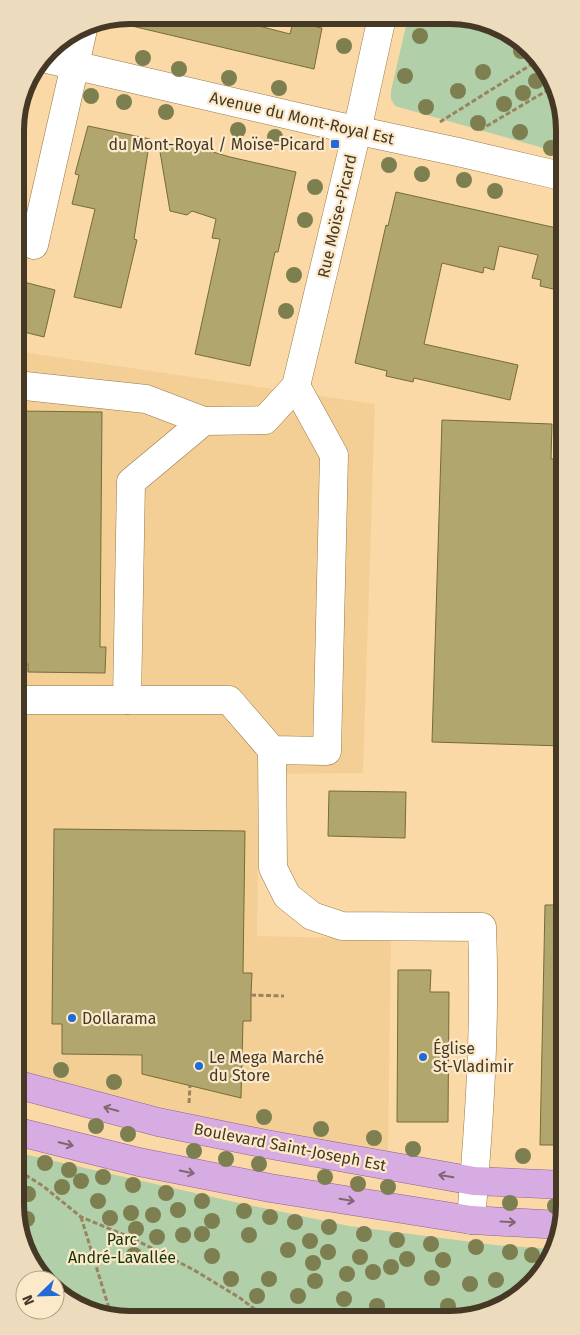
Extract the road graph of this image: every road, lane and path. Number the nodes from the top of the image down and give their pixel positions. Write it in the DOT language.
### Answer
graph roads {
  1 [pos="380,24"];
  2 [pos="82,36"];
  3 [pos="50,60"];
  4 [pos="533,64"];
  5 [pos="75,66"];
  6 [pos="548,90"];
  7 [pos="438,123"];
  8 [pos="357,131"];
  9 [pos="475,133"];
  10 [pos="556,175"];
  11 [pos="34,246"];
  12 [pos="24,386"];
  13 [pos="296,386"];
  14 [pos="204,421"];
  15 [pos="24,700"];
  16 [pos="127,700"];
  17 [pos="272,750"];
  18 [pos="251,995"];
  19 [pos="284,996"];
  20 [pos="190,1086"];
  21 [pos="24,1087"];
  22 [pos="189,1108"];
  23 [pos="24,1133"];
  24 [pos="24,1174"];
  25 [pos="474,1181"];
  26 [pos="556,1185"];
  27 [pos="80,1217"];
  28 [pos="471,1220"];
  29 [pos="554,1225"];
  30 [pos="109,1309"];
  31 [pos="257,1311"];
  1 -- 8 [label="street, Rue Moïse-Picard"];
  2 -- 5 [label="street"];
  3 -- 5 [label="street, Avenue du Mont-Royal Est"];
  4 -- 7 [label="path"];
  5 -- 8 [label="street, Avenue du Mont-Royal Est"];
  5 -- 11 [label="street"];
  6 -- 9 [label="path"];
  8 -- 10 [label="street, Avenue du Mont-Royal Est"];
  8 -- 13 [label="street, Rue Moïse-Picard"];
  12 -- 14 [label="street"];
  13 -- 14 [label="street"];
  13 -- 17 [label="street"];
  14 -- 16 [label="street"];
  15 -- 16 [label="street"];
  16 -- 17 [label="street"];
  17 -- 25 [label="street"];
  18 -- 19 [label="path"];
  20 -- 22 [label="path"];
  25 -- 21 [label="main road, Boulevard Saint-Joseph Est, one-way"];
  23 -- 28 [label="main road, one-way"];
  24 -- 27 [label="path"];
  25 -- 26 [label="main road, Boulevard Saint-Joseph Est"];
  25 -- 28 [label="street"];
  27 -- 30 [label="path"];
  27 -- 31 [label="path"];
  28 -- 29 [label="main road, one-way"];
}
